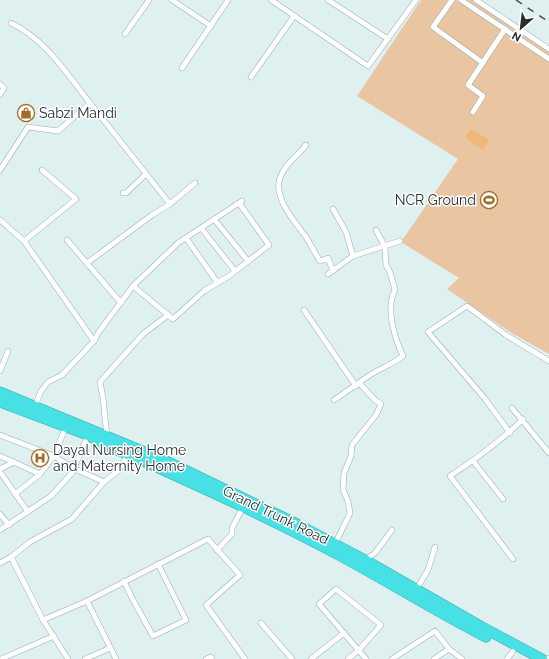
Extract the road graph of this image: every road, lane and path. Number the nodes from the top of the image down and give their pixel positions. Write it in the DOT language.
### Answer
graph roads {
  1 [pos="149,0"];
  2 [pos="172,0"];
  3 [pos="228,0"];
  4 [pos="271,0"];
  5 [pos="328,0"];
  6 [pos="416,0"];
  7 [pos="452,0"];
  8 [pos="461,0"];
  9 [pos="476,0"];
  10 [pos="294,16"];
  11 [pos="11,23"];
  12 [pos="211,26"];
  13 [pos="505,29"];
  14 [pos="125,34"];
  15 [pos="388,39"];
  16 [pos="549,49"];
  17 [pos="549,59"];
  18 [pos="483,63"];
  19 [pos="182,68"];
  20 [pos="251,77"];
  21 [pos="0,84"];
  22 [pos="0,94"];
  23 [pos="90,103"];
  24 [pos="474,112"];
  25 [pos="306,145"];
  26 [pos="0,170"];
  27 [pos="42,170"];
  28 [pos="146,174"];
  29 [pos="195,183"];
  30 [pos="123,193"];
  31 [pos="170,204"];
  32 [pos="333,209"];
  33 [pos="214,219"];
  34 [pos="0,220"];
  35 [pos="201,228"];
  36 [pos="376,230"];
  37 [pos="186,238"];
  38 [pos="67,240"];
  39 [pos="24,241"];
  40 [pos="400,241"];
  41 [pos="385,247"];
  42 [pos="353,256"];
  43 [pos="248,261"];
  44 [pos="87,263"];
  45 [pos="235,271"];
  46 [pos="217,282"];
  47 [pos="133,286"];
  48 [pos="121,303"];
  49 [pos="304,310"];
  50 [pos="168,315"];
  51 [pos="94,341"];
  52 [pos="8,351"];
  53 [pos="549,361"];
  54 [pos="0,371"];
  55 [pos="357,385"];
  56 [pos="0,392"];
  57 [pos="334,400"];
  58 [pos="0,402"];
  59 [pos="35,406"];
  60 [pos="512,408"];
  61 [pos="523,420"];
  62 [pos="66,426"];
  63 [pos="510,432"];
  64 [pos="0,435"];
  65 [pos="88,435"];
  66 [pos="107,436"];
  67 [pos="549,453"];
  68 [pos="128,454"];
  69 [pos="0,456"];
  70 [pos="54,456"];
  71 [pos="473,461"];
  72 [pos="14,462"];
  73 [pos="74,468"];
  74 [pos="0,471"];
  75 [pos="40,474"];
  76 [pos="104,482"];
  77 [pos="15,494"];
  78 [pos="503,499"];
  79 [pos="243,507"];
  80 [pos="28,512"];
  81 [pos="0,514"];
  82 [pos="9,525"];
  83 [pos="0,530"];
  84 [pos="392,530"];
  85 [pos="335,544"];
  86 [pos="435,547"];
  87 [pos="217,550"];
  88 [pos="10,557"];
  89 [pos="513,559"];
  90 [pos="365,560"];
  91 [pos="0,563"];
  92 [pos="158,564"];
  93 [pos="124,581"];
  94 [pos="416,590"];
  95 [pos="87,601"];
  96 [pos="43,620"];
  97 [pos="260,623"];
  98 [pos="344,633"];
  99 [pos="54,636"];
  100 [pos="110,648"];
  101 [pos="449,649"];
  102 [pos="359,650"];
  103 [pos="514,651"];
  104 [pos="1,659"];
  105 [pos="68,659"];
  106 [pos="86,659"];
  107 [pos="116,659"];
  108 [pos="206,659"];
  109 [pos="212,659"];
  110 [pos="245,659"];
  111 [pos="292,659"];
  112 [pos="311,659"];
  113 [pos="348,659"];
  114 [pos="366,659"];
  115 [pos="392,659"];
  116 [pos="434,659"];
  117 [pos="462,659"];
  118 [pos="507,659"];
  119 [pos="528,659"];
  120 [pos="542,659"];
  1 -- 14 [label="street"];
  2 -- 12 [label="street"];
  3 -- 12 [label="street"];
  4 -- 10 [label="street"];
  5 -- 15 [label="street"];
  6 -- 15 [label="street"];
  7 -- 18 [label="street"];
  8 -- 13 [label="street"];
  9 -- 16 [label="street"];
  10 -- 15 [label="street"];
  10 -- 20 [label="street"];
  11 -- 23 [label="street"];
  12 -- 19 [label="street"];
  13 -- 17 [label="street"];
  13 -- 18 [label="street"];
  18 -- 24 [label="street"];
  21 -- 22 [label="street"];
  23 -- 26 [label="street"];
  23 -- 28 [label="street"];
  25 -- 42 [label="street"];
  27 -- 39 [label="street"];
  28 -- 30 [label="street"];
  28 -- 31 [label="street"];
  29 -- 31 [label="street"];
  31 -- 44 [label="street"];
  32 -- 42 [label="street"];
  33 -- 35 [label="street"];
  33 -- 43 [label="street"];
  33 -- 43 [label="street"];
  34 -- 39 [label="street"];
  35 -- 37 [label="street"];
  35 -- 45 [label="street"];
  36 -- 41 [label="street"];
  37 -- 46 [label="street"];
  37 -- 47 [label="street"];
  38 -- 44 [label="street"];
  39 -- 51 [label="street"];
  40 -- 41 [label="street"];
  41 -- 42 [label="street"];
  41 -- 55 [label="street"];
  43 -- 45 [label="street"];
  44 -- 48 [label="street"];
  45 -- 46 [label="street"];
  46 -- 50 [label="street"];
  47 -- 48 [label="street"];
  47 -- 50 [label="street"];
  48 -- 51 [label="street"];
  49 -- 55 [label="street"];
  50 -- 66 [label="street"];
  51 -- 59 [label="street"];
  52 -- 54 [label="street"];
  53 -- 63 [label="street"];
  55 -- 57 [label="street"];
  55 -- 85 [label="street"];
  56 -- 59 [label="highway, Grand Trunk Road"];
  58 -- 62 [label="highway, Grand Trunk Road"];
  59 -- 66 [label="highway, Grand Trunk Road"];
  60 -- 61 [label="street"];
  61 -- 63 [label="street"];
  61 -- 67 [label="street"];
  62 -- 65 [label="highway, Grand Trunk Road"];
  62 -- 70 [label="street"];
  63 -- 71 [label="street"];
  64 -- 70 [label="street"];
  65 -- 68 [label="highway, Grand Trunk Road"];
  65 -- 73 [label="street"];
  66 -- 85 [label="highway, Grand Trunk Road"];
  68 -- 76 [label="street"];
  68 -- 79 [label="highway, Grand Trunk Road"];
  69 -- 72 [label="street"];
  70 -- 73 [label="street"];
  70 -- 75 [label="street"];
  71 -- 78 [label="street"];
  71 -- 89 [label="street"];
  72 -- 74 [label="street"];
  72 -- 75 [label="street"];
  73 -- 76 [label="street"];
  73 -- 80 [label="street"];
  74 -- 77 [label="street"];
  75 -- 77 [label="street"];
  76 -- 88 [label="street"];
  77 -- 80 [label="street"];
  79 -- 87 [label="street"];
  79 -- 103 [label="highway, Grand Trunk Road"];
  80 -- 82 [label="street"];
  81 -- 82 [label="street"];
  82 -- 83 [label="street"];
  84 -- 90 [label="street"];
  85 -- 90 [label="highway, Grand Trunk Road"];
  86 -- 94 [label="street"];
  87 -- 92 [label="street"];
  87 -- 110 [label="street"];
  88 -- 91 [label="street"];
  88 -- 96 [label="street"];
  90 -- 94 [label="highway, Grand Trunk Road"];
  92 -- 93 [label="street"];
  92 -- 93 [label="street"];
  93 -- 95 [label="street"];
  94 -- 120 [label="highway, Grand Trunk Road"];
  95 -- 96 [label="street"];
  95 -- 100 [label="street"];
  96 -- 99 [label="street"];
  97 -- 111 [label="street"];
  98 -- 102 [label="street"];
  98 -- 102 [label="street"];
  98 -- 112 [label="street"];
  99 -- 104 [label="street"];
  99 -- 105 [label="street"];
  100 -- 106 [label="street"];
  100 -- 107 [label="street"];
  101 -- 115 [label="street"];
  101 -- 116 [label="street"];
  101 -- 117 [label="street"];
  102 -- 113 [label="street"];
  102 -- 114 [label="street"];
  103 -- 118 [label="street"];
  103 -- 119 [label="highway, Grand Trunk Road"];
  108 -- 109 [label="street"];
}
